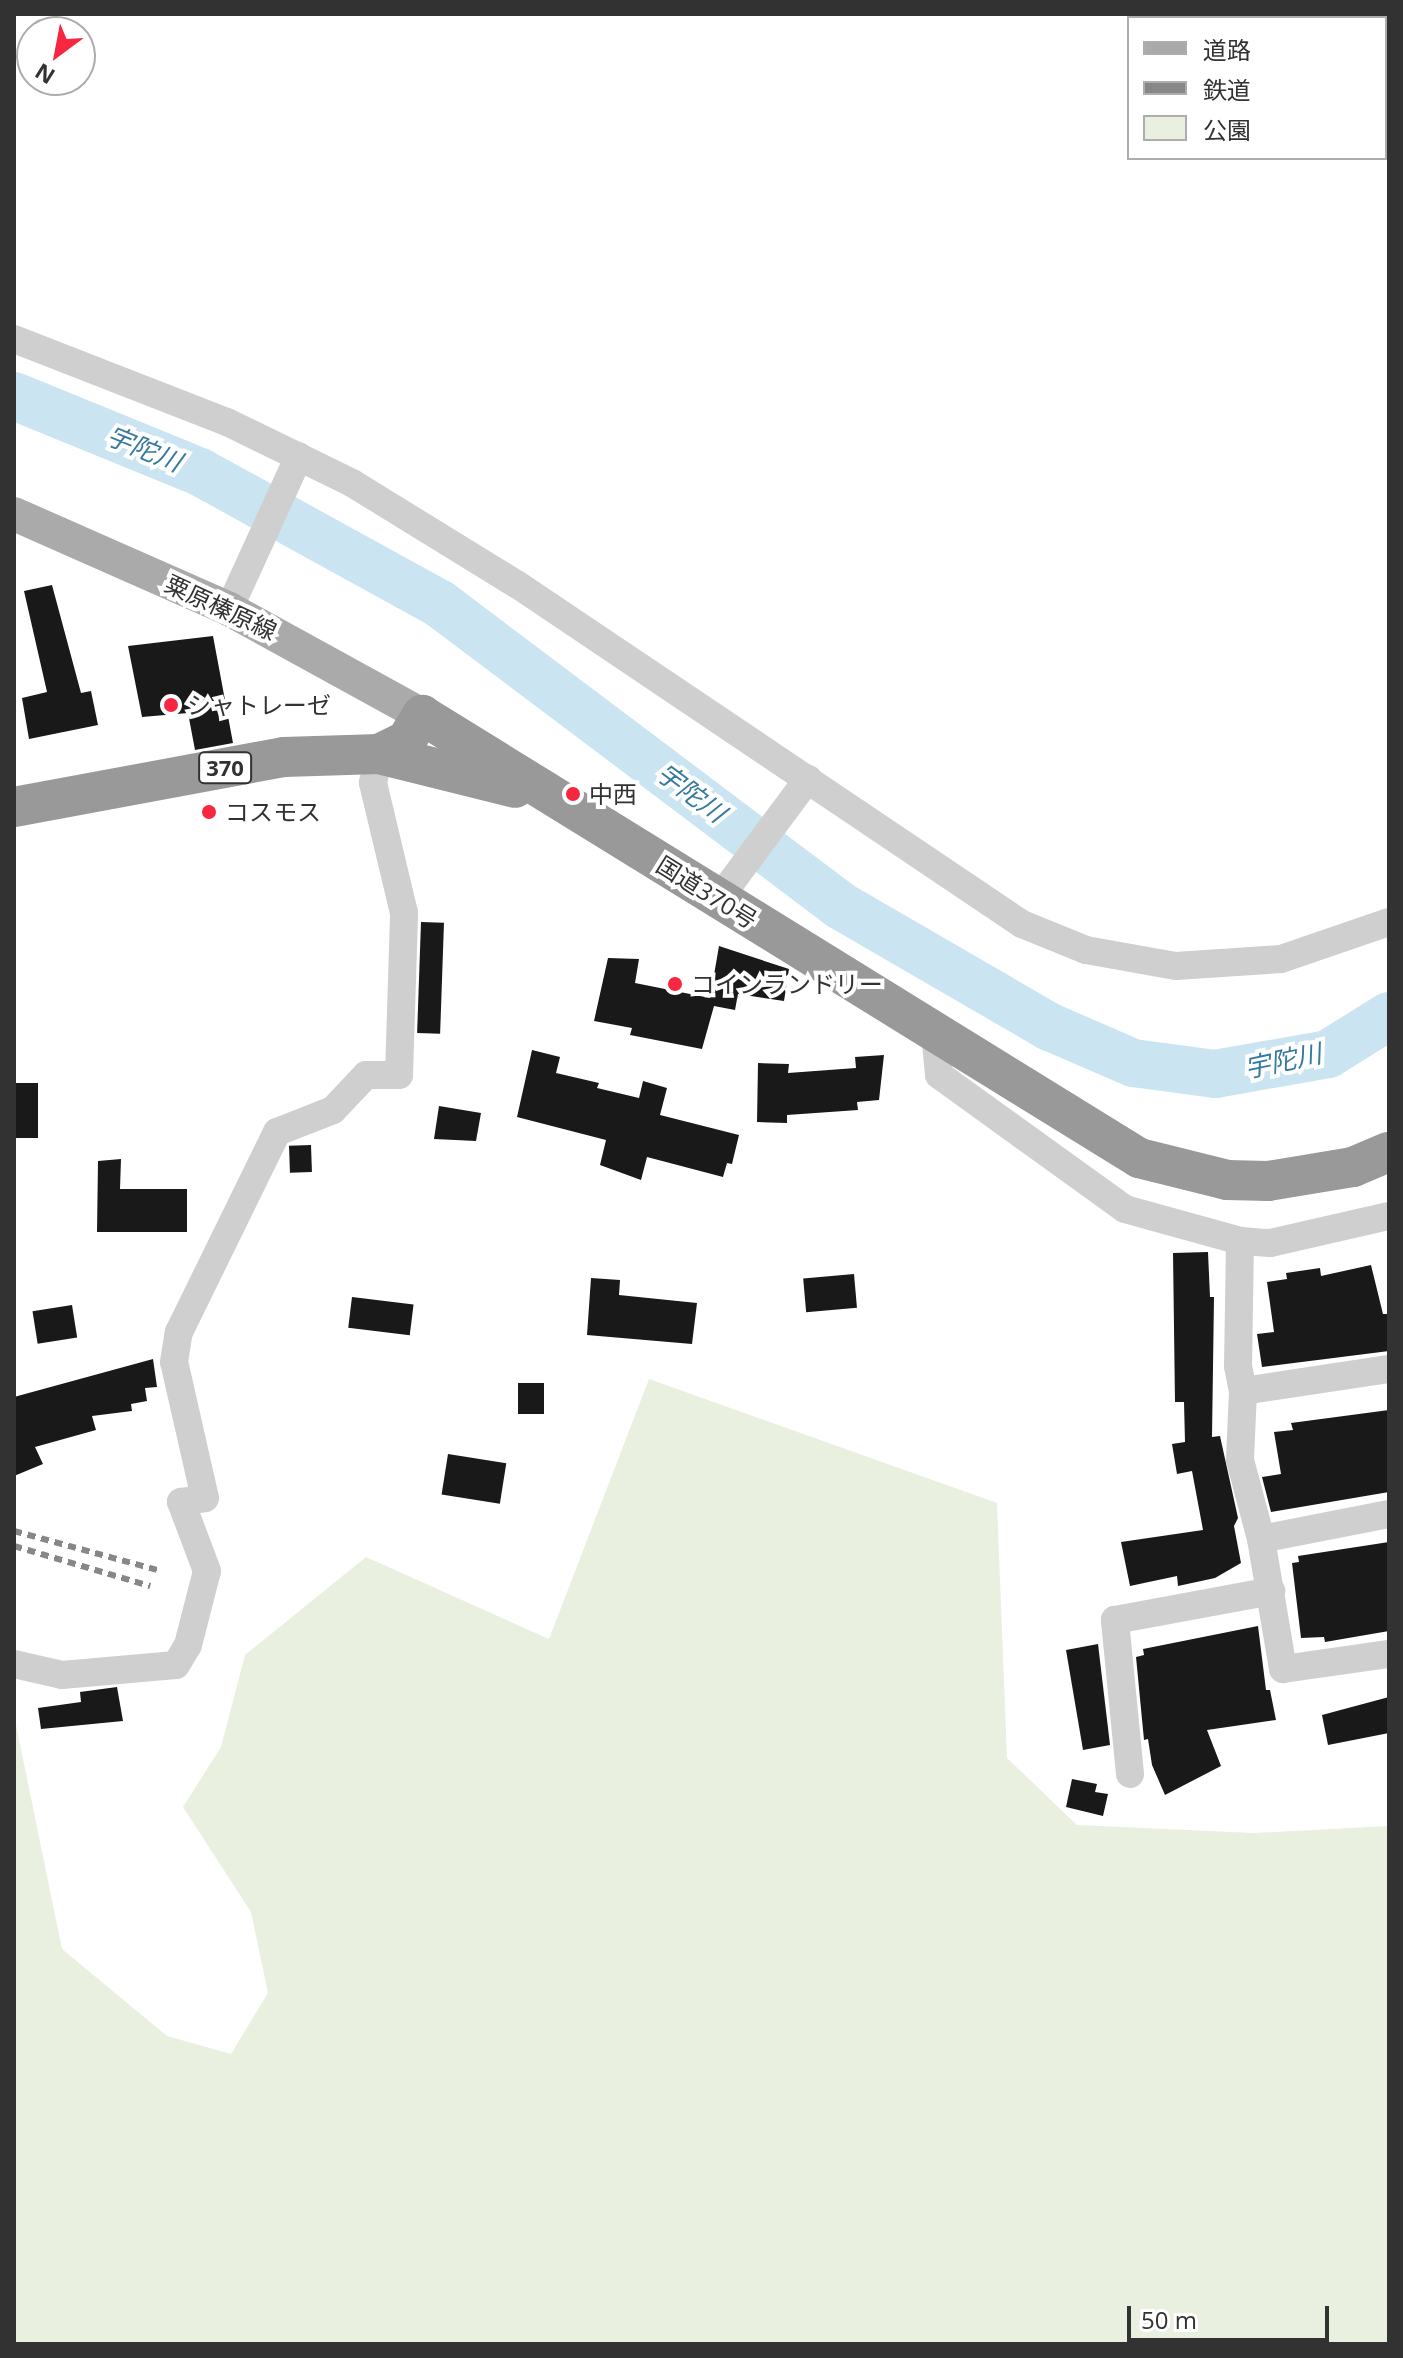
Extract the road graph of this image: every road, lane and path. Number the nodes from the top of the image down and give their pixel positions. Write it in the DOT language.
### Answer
graph roads {
  1 [pos="14,339"];
  2 [pos="296,461"];
  3 [pos="14,514"];
  4 [pos="229,609"];
  5 [pos="422,715"];
  6 [pos="379,754"];
  7 [pos="805,783"];
  8 [pos="14,807"];
  9 [pos="580,810"];
  10 [pos="724,892"];
  11 [pos="1389,922"];
  12 [pos="935,1032"];
  13 [pos="1389,1152"];
  14 [pos="1389,1216"];
  15 [pos="1240,1241"];
  16 [pos="1389,1369"];
  17 [pos="1243,1391"];
  18 [pos="1389,1514"];
  19 [pos="1261,1539"];
  20 [pos="1271,1591"];
  21 [pos="1389,1654"];
  22 [pos="14,1664"];
  23 [pos="1130,1774"];
  1 -- 2 [label="street"];
  2 -- 4 [label="street"];
  2 -- 7 [label="street"];
  3 -- 4 [label="main road, 粟原榛原線"];
  4 -- 5 [label="main road, 粟原榛原線"];
  5 -- 6 [label="highway"];
  5 -- 9 [label="highway, 国道370号"];
  6 -- 8 [label="highway, 370"];
  6 -- 9 [label="highway"];
  6 -- 22 [label="street"];
  7 -- 10 [label="street"];
  7 -- 11 [label="street"];
  9 -- 10 [label="highway, 国道370号"];
  10 -- 12 [label="highway, 国道370号"];
  12 -- 13 [label="highway, 国道370号"];
  12 -- 15 [label="street"];
  14 -- 15 [label="street"];
  15 -- 17 [label="street"];
  16 -- 17 [label="street"];
  17 -- 19 [label="street"];
  18 -- 19 [label="street"];
  19 -- 20 [label="street"];
  20 -- 21 [label="street"];
  20 -- 23 [label="street"];
}
